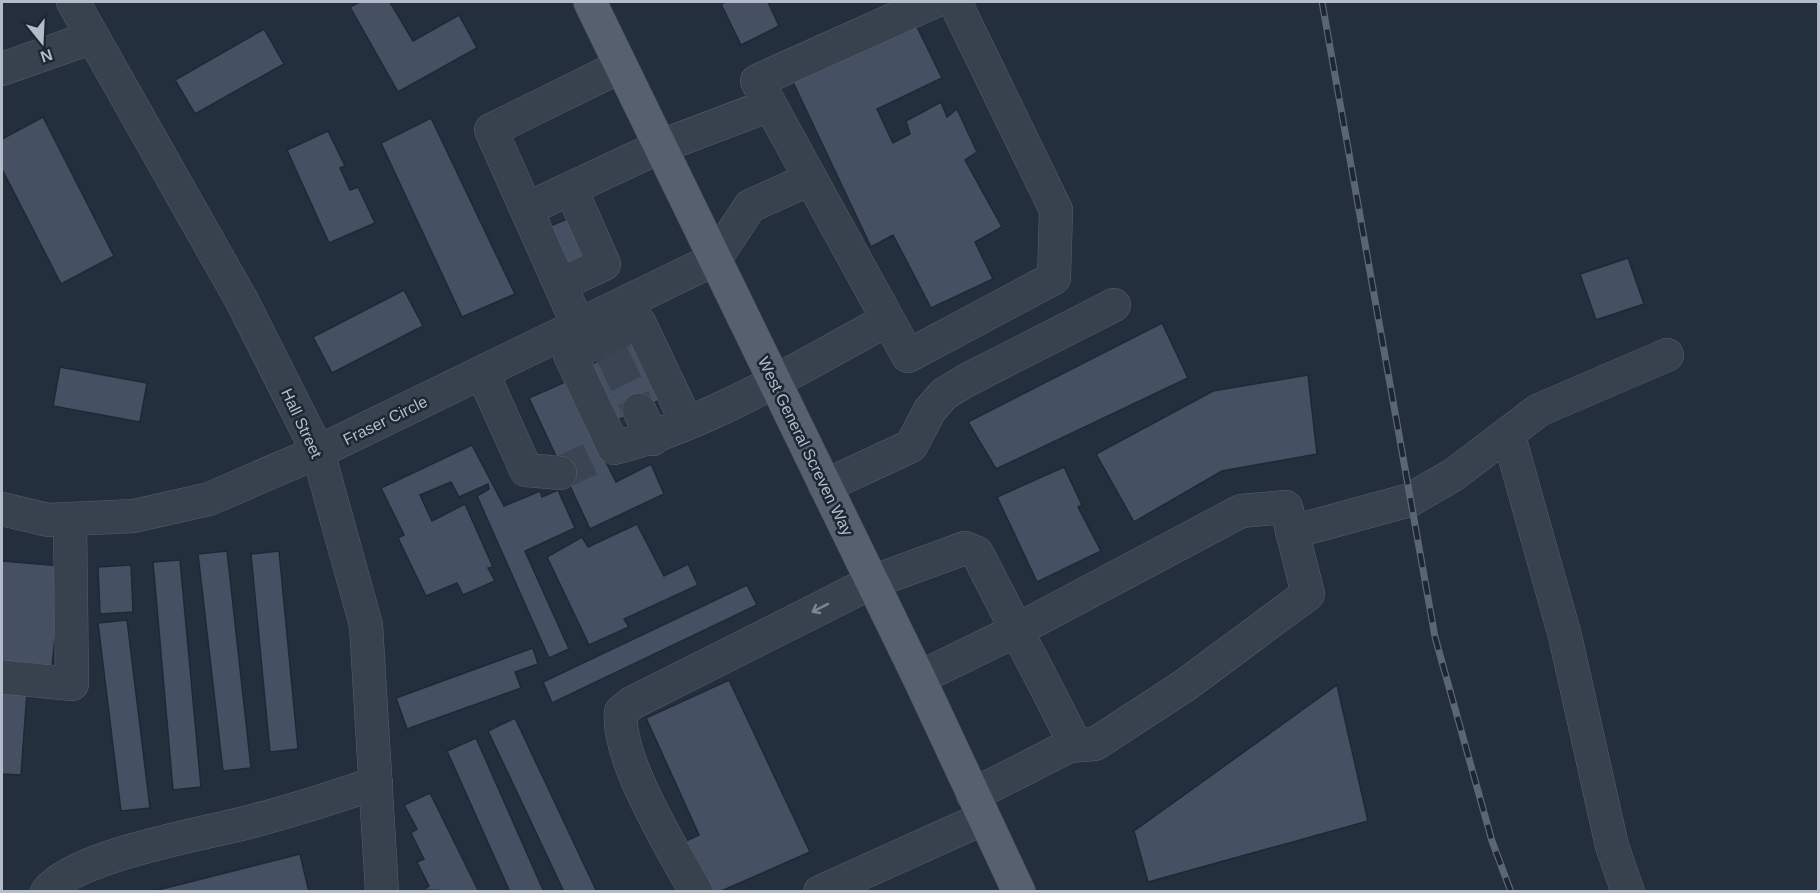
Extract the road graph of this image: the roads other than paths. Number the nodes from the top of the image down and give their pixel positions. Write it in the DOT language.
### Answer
graph roads {
  1 [pos="73,2"];
  2 [pos="590,2"];
  3 [pos="933,2"];
  4 [pos="955,2"];
  5 [pos="93,38"];
  6 [pos="621,66"];
  7 [pos="2,69"];
  8 [pos="770,105"];
  9 [pos="659,147"];
  10 [pos="810,179"];
  11 [pos="571,189"];
  12 [pos="527,209"];
  13 [pos="715,259"];
  14 [pos="561,284"];
  15 [pos="1114,305"];
  16 [pos="887,320"];
  17 [pos="598,334"];
  18 [pos="1667,355"];
  19 [pos="482,372"];
  20 [pos="774,381"];
  21 [pos="639,410"];
  22 [pos="687,423"];
  23 [pos="1509,433"];
  24 [pos="653,439"];
  25 [pos="318,452"];
  26 [pos="560,473"];
  27 [pos="825,486"];
  28 [pos="2,509"];
  29 [pos="70,519"];
  30 [pos="1292,532"];
  31 [pos="872,582"];
  32 [pos="1017,630"];
  33 [pos="2,677"];
  34 [pos="919,678"];
  35 [pos="1069,746"];
  36 [pos="376,783"];
  37 [pos="979,806"];
  38 [pos="46,891"];
  39 [pos="382,891"];
  40 [pos="696,891"];
  41 [pos="820,891"];
  42 [pos="1019,891"];
  43 [pos="1628,891"];
  1 -- 5 [label="street, Hall Street"];
  2 -- 6 [label="main road, West General Screven Way"];
  3 -- 8 [label="street"];
  4 -- 16 [label="street"];
  5 -- 7 [label="street"];
  5 -- 25 [label="street, Hall Street"];
  6 -- 9 [label="main road, West General Screven Way"];
  6 -- 12 [label="street"];
  8 -- 9 [label="street"];
  8 -- 10 [label="street"];
  9 -- 11 [label="street"];
  9 -- 13 [label="main road, West General Screven Way"];
  10 -- 13 [label="street"];
  10 -- 16 [label="street"];
  11 -- 12 [label="street"];
  11 -- 14 [label="street"];
  12 -- 14 [label="street"];
  13 -- 17 [label="street, Fraser Circle"];
  13 -- 20 [label="main road, West General Screven Way"];
  14 -- 17 [label="street"];
  15 -- 27 [label="street"];
  16 -- 20 [label="street"];
  17 -- 19 [label="street, Fraser Circle"];
  17 -- 22 [label="street"];
  17 -- 24 [label="street"];
  18 -- 23 [label="street"];
  19 -- 25 [label="street, Fraser Circle"];
  19 -- 26 [label="street"];
  20 -- 22 [label="street"];
  20 -- 27 [label="main road, West General Screven Way"];
  21 -- 24 [label="street"];
  22 -- 24 [label="street"];
  23 -- 30 [label="street"];
  23 -- 43 [label="street"];
  25 -- 29 [label="street, Fraser Circle"];
  25 -- 36 [label="street, Hall Street"];
  27 -- 31 [label="main road, West General Screven Way"];
  28 -- 29 [label="street, Fraser Circle"];
  29 -- 33 [label="street"];
  30 -- 32 [label="street"];
  30 -- 35 [label="street"];
  31 -- 32 [label="street"];
  31 -- 34 [label="main road, West General Screven Way"];
  31 -- 40 [label="street, one-way"];
  32 -- 34 [label="street"];
  32 -- 35 [label="street"];
  34 -- 37 [label="main road, West General Screven Way"];
  35 -- 37 [label="street"];
  36 -- 38 [label="street"];
  36 -- 39 [label="street, Hall Street"];
  37 -- 41 [label="street"];
  37 -- 42 [label="main road, West General Screven Way"];
}
